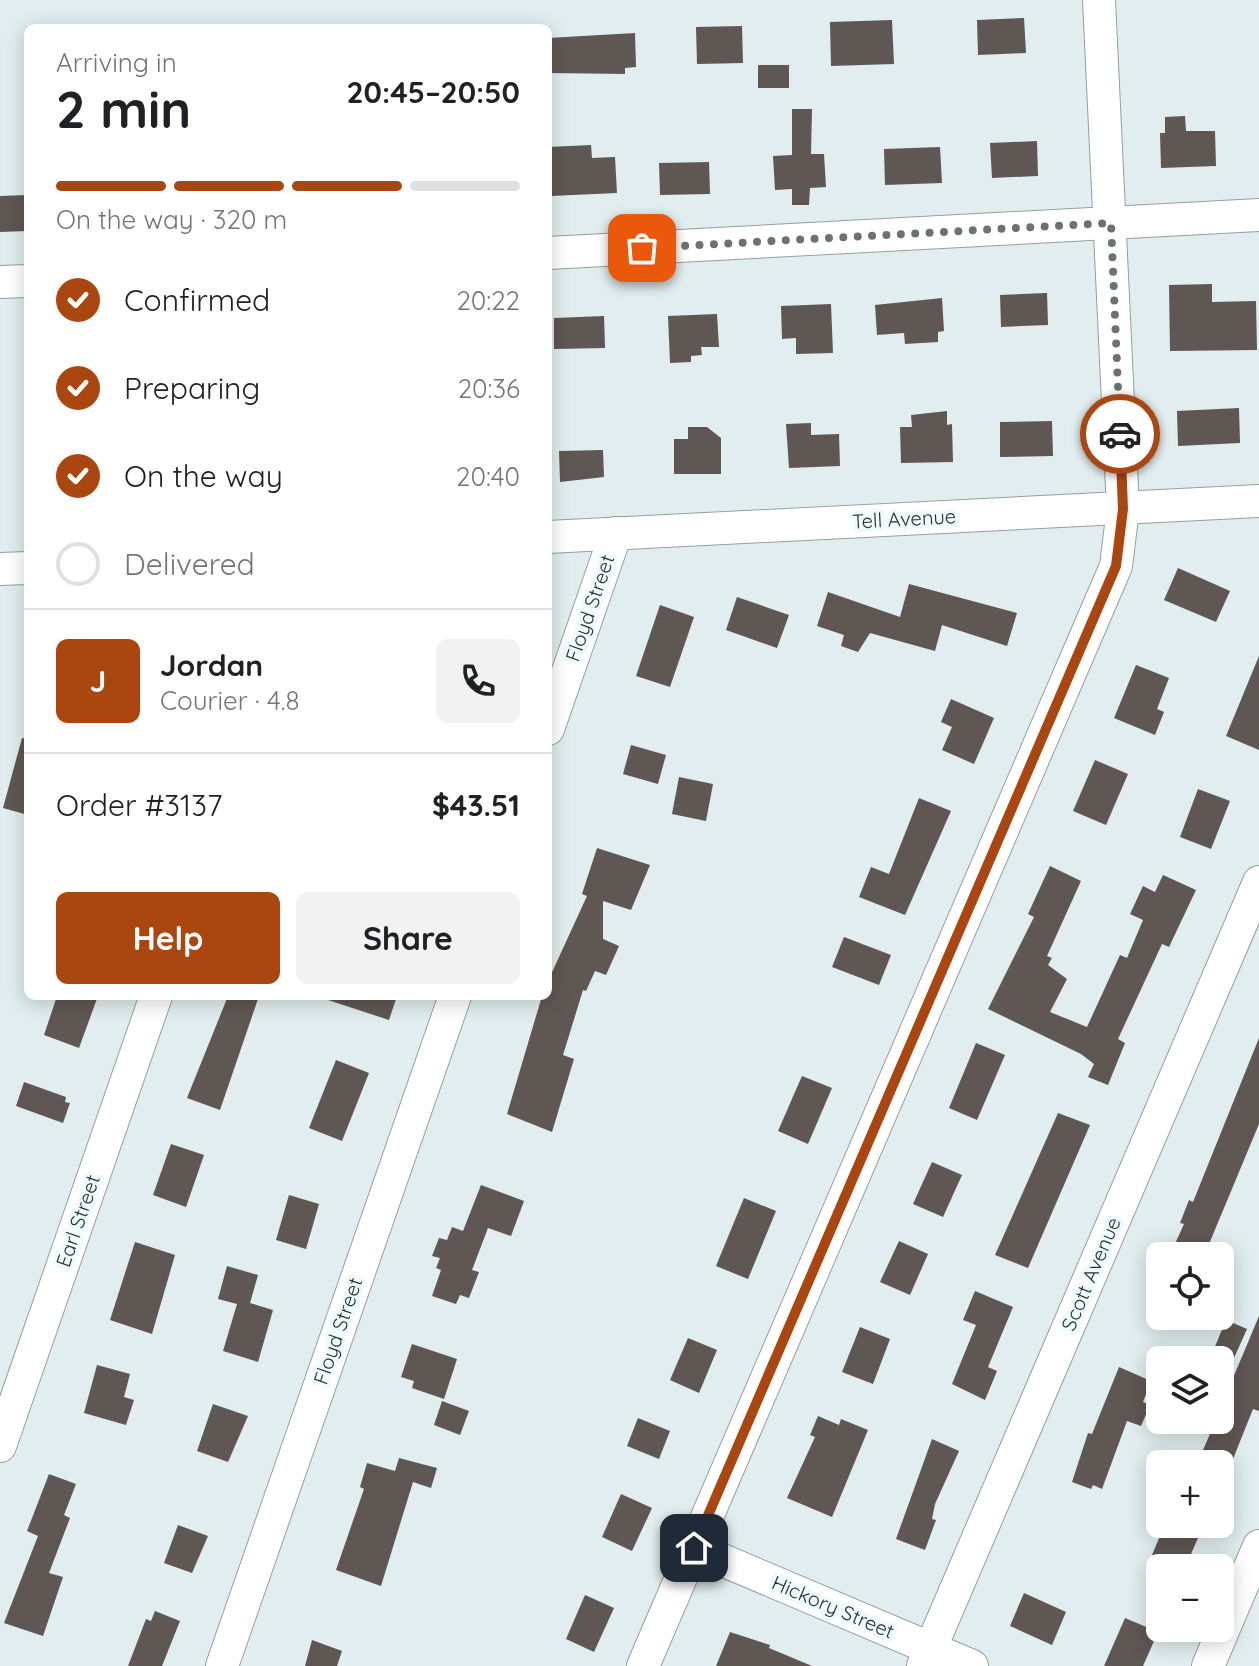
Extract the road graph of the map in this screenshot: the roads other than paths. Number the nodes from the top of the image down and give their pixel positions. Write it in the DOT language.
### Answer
graph roads {
  1 [pos="1099,0"];
  2 [pos="1259,215"];
  3 [pos="1111,223"];
  4 [pos="552,253"];
  5 [pos="24,281"];
  6 [pos="0,282"];
  7 [pos="1259,501"];
  8 [pos="1123,509"];
  9 [pos="616,533"];
  10 [pos="552,537"];
  11 [pos="552,717"];
  12 [pos="1259,882"];
  13 [pos="155,1000"];
  14 [pos="454,1000"];
  15 [pos="0,1446"];
  16 [pos="1259,1546"];
  17 [pos="694,1548"];
  18 [pos="927,1657"];
  19 [pos="222,1666"];
  20 [pos="643,1666"];
  21 [pos="972,1666"];
  22 [pos="1208,1666"];
  1 -- 3 [label="street"];
  2 -- 3 [label="street"];
  3 -- 4 [label="street"];
  3 -- 8 [label="street"];
  5 -- 6 [label="street"];
  7 -- 8 [label="street, Tell Avenue"];
  8 -- 9 [label="street, Tell Avenue"];
  8 -- 17 [label="street"];
  9 -- 10 [label="street, Tell Avenue"];
  9 -- 11 [label="street, Floyd Street"];
  12 -- 18 [label="street, Scott Avenue"];
  13 -- 15 [label="street, Earl Street"];
  14 -- 19 [label="street, Floyd Street"];
  16 -- 22 [label="street"];
  17 -- 18 [label="street, Hickory Street"];
  17 -- 20 [label="street"];
  18 -- 21 [label="street, Hickory Street"];
}
